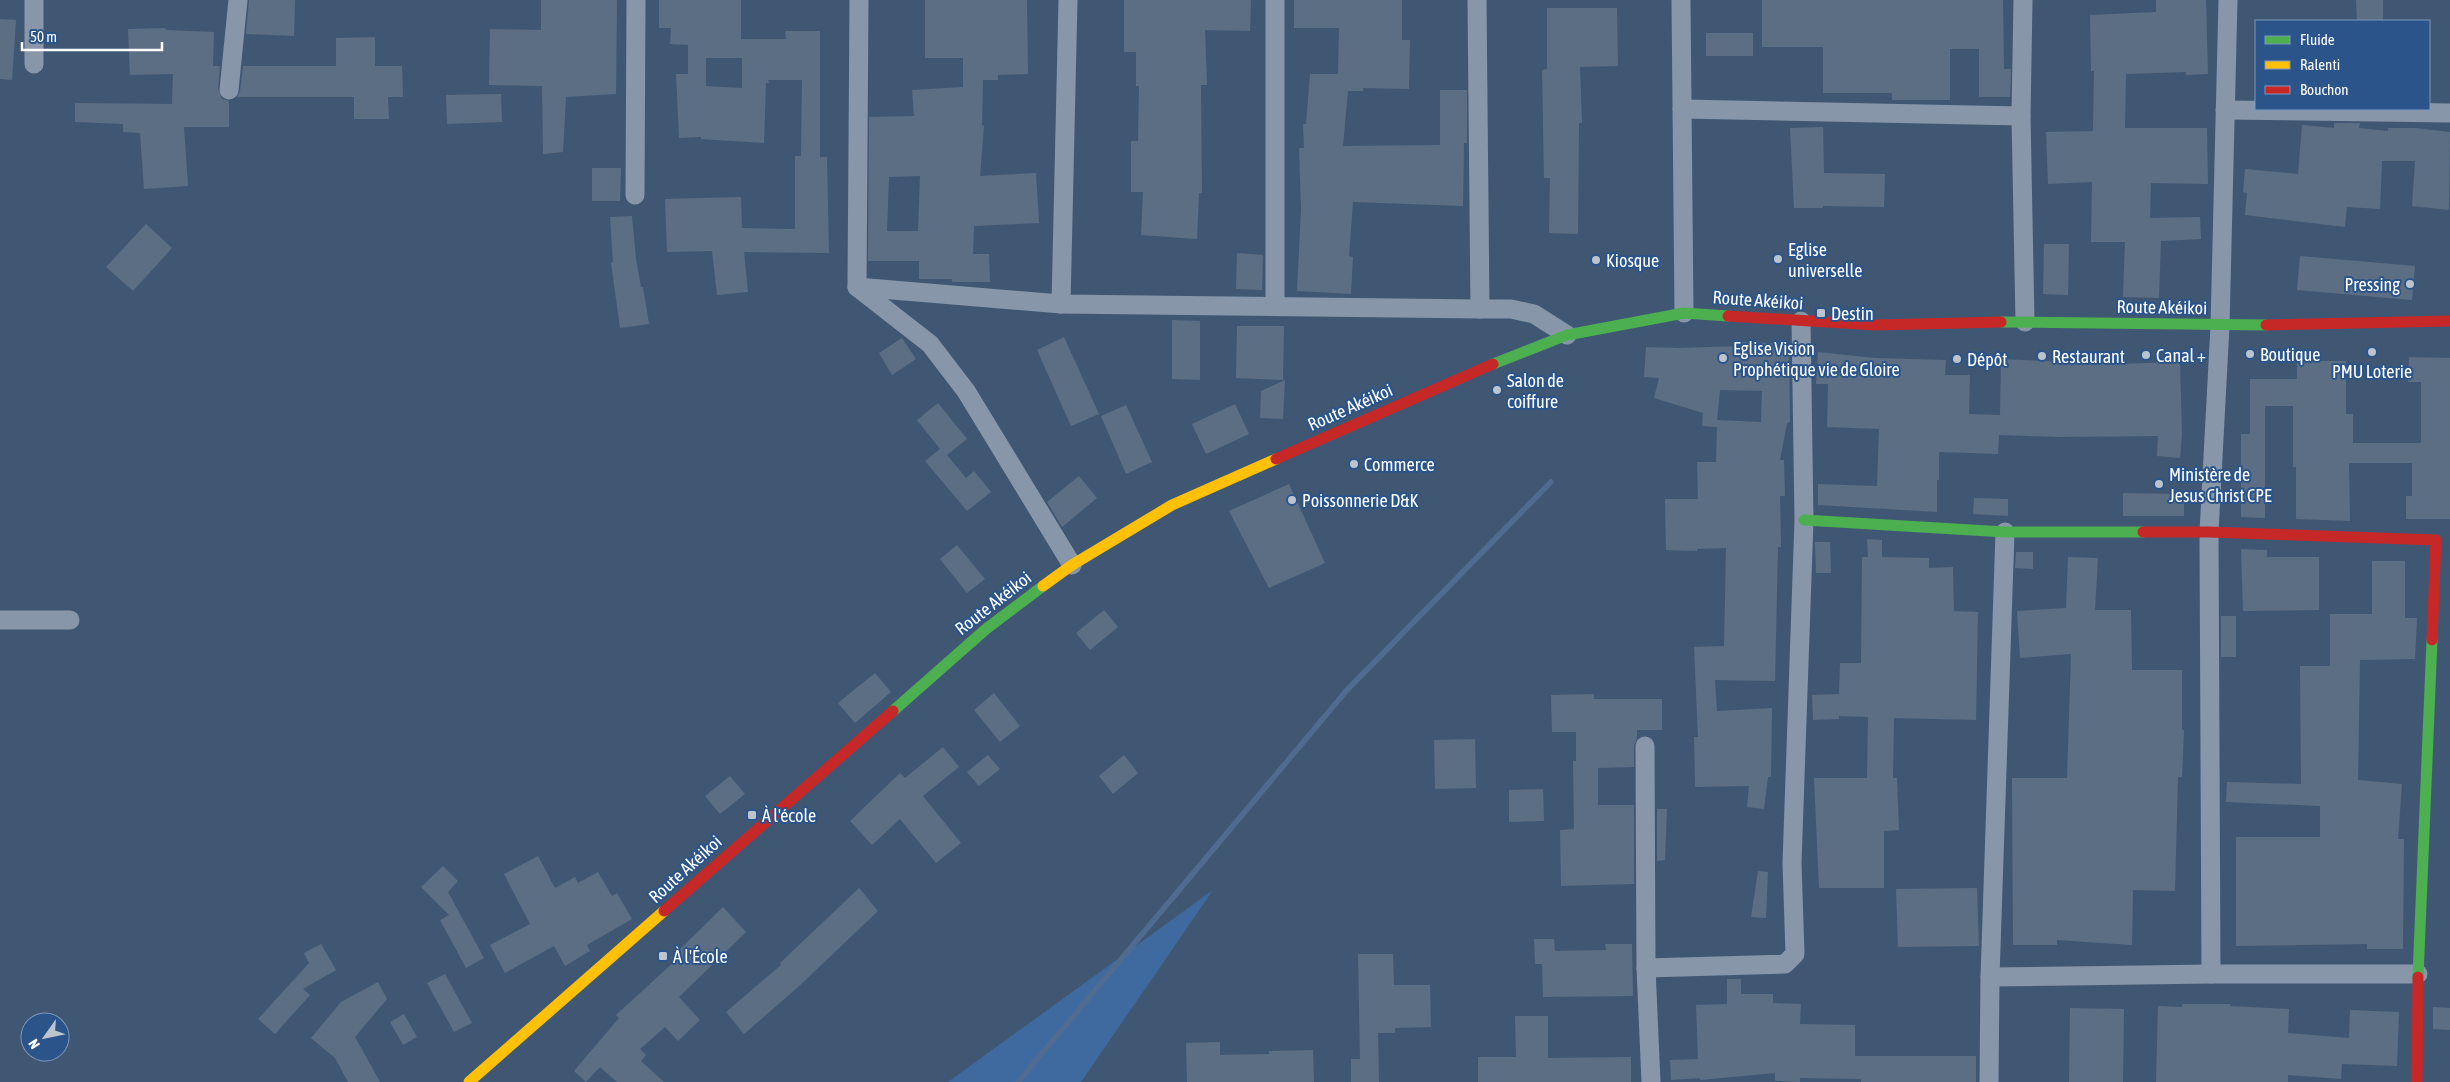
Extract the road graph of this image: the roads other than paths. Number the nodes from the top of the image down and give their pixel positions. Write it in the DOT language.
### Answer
graph roads {
  1 [pos="34,0"];
  2 [pos="238,0"];
  3 [pos="636,0"];
  4 [pos="859,0"];
  5 [pos="1068,0"];
  6 [pos="1275,0"];
  7 [pos="1477,0"];
  8 [pos="1681,0"];
  9 [pos="2023,0"];
  10 [pos="2228,0"];
  11 [pos="34,64"];
  12 [pos="229,90"];
  13 [pos="1682,109"];
  14 [pos="2225,110"];
  15 [pos="2450,113"];
  16 [pos="2021,116"];
  17 [pos="634,195"];
  18 [pos="857,287"];
  19 [pos="1061,304"];
  20 [pos="1275,306"];
  21 [pos="1480,309"];
  22 [pos="1684,313"];
  23 [pos="1801,321"];
  24 [pos="2025,322"];
  25 [pos="2450,322"];
  26 [pos="2220,326"];
  27 [pos="1567,335"];
  28 [pos="1804,520"];
  29 [pos="2005,532"];
  30 [pos="2209,532"];
  31 [pos="2443,540"];
  32 [pos="1072,565"];
  33 [pos="0,620"];
  34 [pos="70,620"];
  35 [pos="1645,746"];
  36 [pos="1646,968"];
  37 [pos="2212,974"];
  38 [pos="2418,974"];
  39 [pos="1990,977"];
  40 [pos="481,1078"];
  41 [pos="1651,1082"];
  42 [pos="1989,1082"];
  43 [pos="2416,1082"];
  1 -- 11 [label="street"];
  2 -- 12 [label="street"];
  3 -- 17 [label="street"];
  4 -- 18 [label="street"];
  5 -- 19 [label="street"];
  6 -- 20 [label="street"];
  7 -- 21 [label="street"];
  8 -- 13 [label="street"];
  9 -- 16 [label="street"];
  10 -- 14 [label="street"];
  13 -- 16 [label="street"];
  13 -- 22 [label="street"];
  14 -- 15 [label="street"];
  14 -- 26 [label="street"];
  16 -- 24 [label="street"];
  18 -- 19 [label="street"];
  18 -- 32 [label="street"];
  19 -- 20 [label="street"];
  20 -- 21 [label="street"];
  21 -- 27 [label="street"];
  22 -- 23 [label="street, Route Akéikoi"];
  22 -- 27 [label="street, Route Akéikoi"];
  23 -- 24 [label="street, Route Akéikoi"];
  23 -- 28 [label="street"];
  24 -- 26 [label="street, Route Akéikoi"];
  25 -- 26 [label="street, Route Akéikoi"];
  26 -- 30 [label="street"];
  27 -- 32 [label="street, Route Akéikoi"];
  28 -- 29 [label="street"];
  28 -- 36 [label="street"];
  29 -- 30 [label="street"];
  29 -- 39 [label="street"];
  30 -- 31 [label="street"];
  30 -- 37 [label="street"];
  31 -- 38 [label="street"];
  32 -- 40 [label="street, Route Akéikoi"];
  33 -- 34 [label="street"];
  35 -- 36 [label="street"];
  36 -- 41 [label="street"];
  37 -- 38 [label="street"];
  37 -- 39 [label="street"];
  38 -- 43 [label="street"];
  39 -- 42 [label="street"];
}
